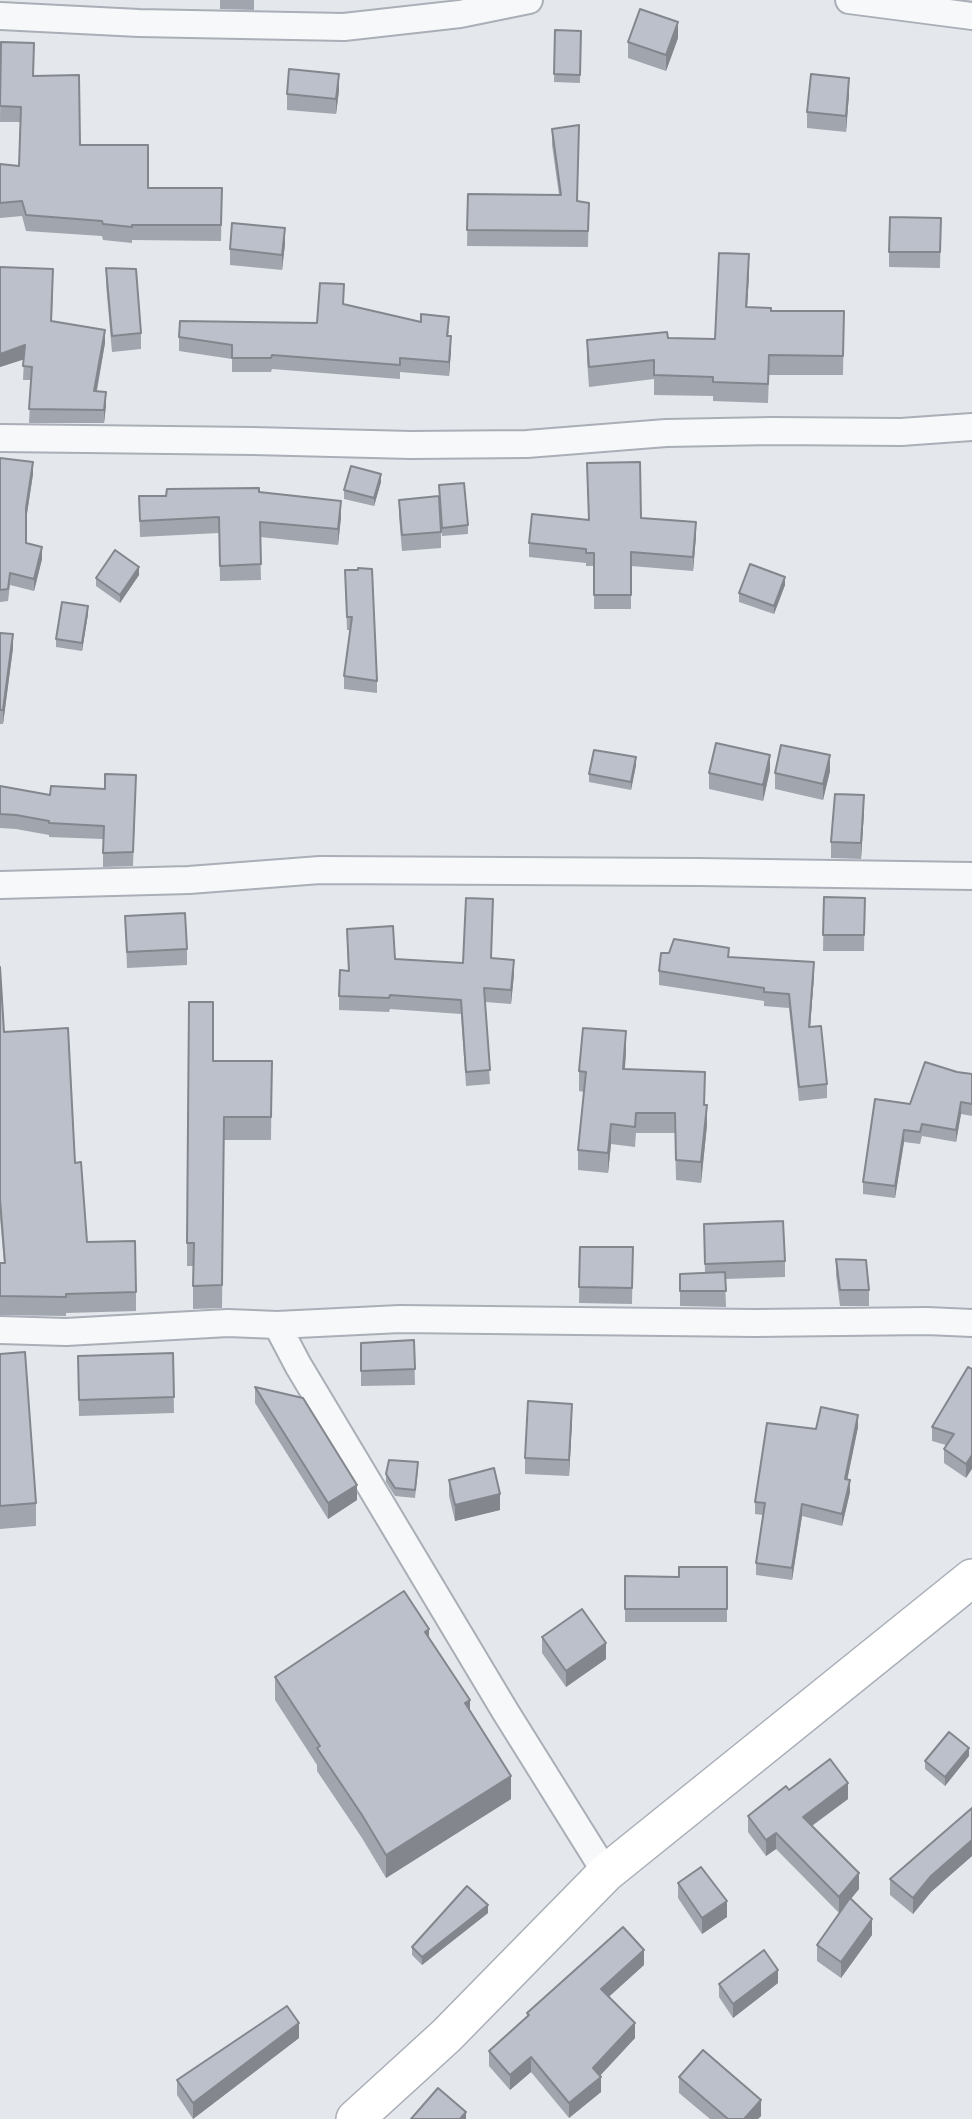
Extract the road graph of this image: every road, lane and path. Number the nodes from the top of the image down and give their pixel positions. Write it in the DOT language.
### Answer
graph roads {
  1 [pos="528,0"];
  2 [pos="849,0"];
  3 [pos="0,16"];
  4 [pos="972,16"];
  5 [pos="972,427"];
  6 [pos="0,438"];
  7 [pos="972,876"];
  8 [pos="0,885"];
  9 [pos="972,1323"];
  10 [pos="277,1325"];
  11 [pos="0,1330"];
  12 [pos="972,1578"];
  13 [pos="606,1873"];
  14 [pos="355,2119"];
  1 -- 3 [label="street"];
  2 -- 4 [label="street"];
  5 -- 6 [label="street"];
  7 -- 8 [label="street"];
  9 -- 10 [label="street"];
  10 -- 11 [label="street"];
  10 -- 13 [label="street"];
  12 -- 13 [label="street"];
  13 -- 14 [label="street"];
}
